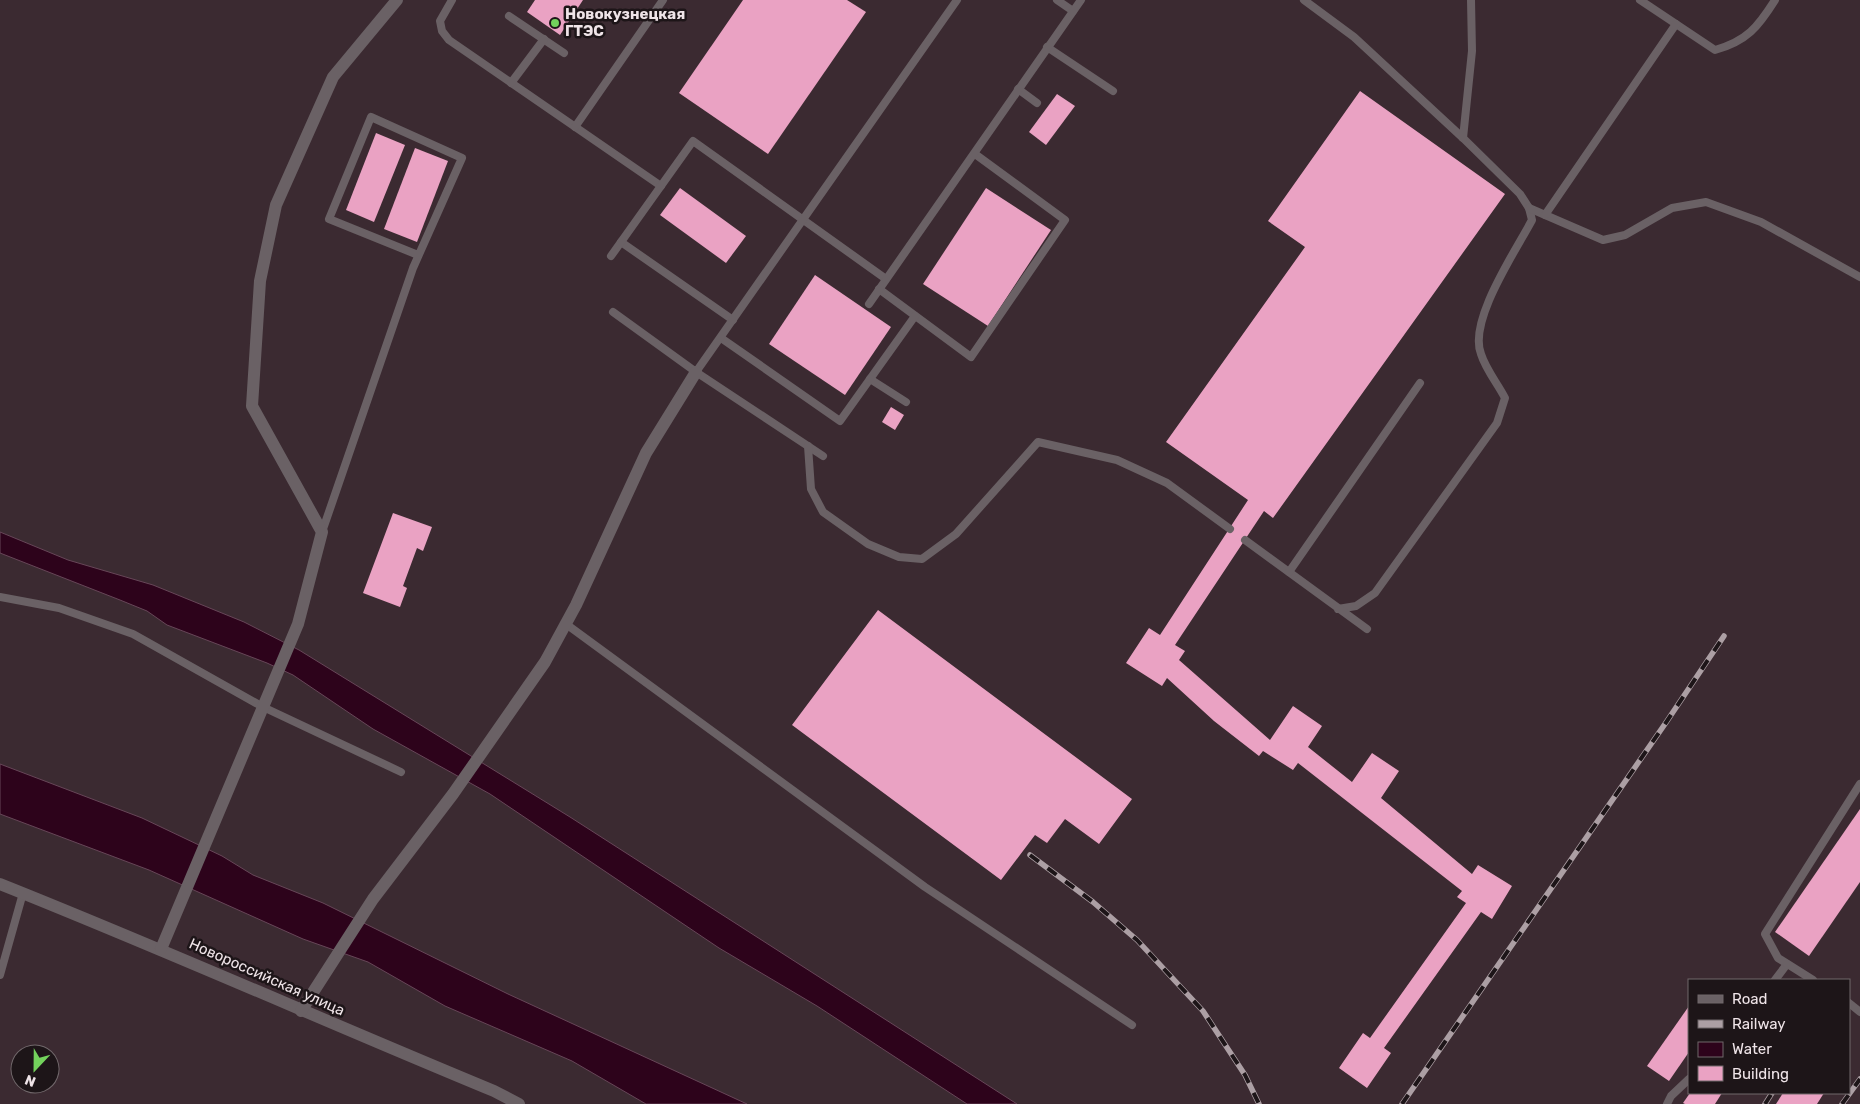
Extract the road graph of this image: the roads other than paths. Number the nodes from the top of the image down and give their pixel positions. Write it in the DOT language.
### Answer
graph roads {
  1 [pos="397,0"];
  2 [pos="452,0"];
  3 [pos="663,0"];
  4 [pos="957,0"];
  5 [pos="1057,0"];
  6 [pos="1081,0"];
  7 [pos="1304,0"];
  8 [pos="1471,0"];
  9 [pos="1640,0"];
  10 [pos="1775,0"];
  11 [pos="1073,11"];
  12 [pos="510,16"];
  13 [pos="1676,24"];
  14 [pos="544,39"];
  15 [pos="1047,48"];
  16 [pos="564,52"];
  17 [pos="511,83"];
  18 [pos="1018,90"];
  19 [pos="1113,91"];
  20 [pos="1037,103"];
  21 [pos="574,127"];
  22 [pos="1463,138"];
  23 [pos="975,154"];
  24 [pos="661,186"];
  25 [pos="1529,208"];
  26 [pos="1545,216"];
  27 [pos="802,221"];
  28 [pos="621,242"];
  29 [pos="418,255"];
  30 [pos="612,256"];
  31 [pos="1860,277"];
  32 [pos="886,279"];
  33 [pos="879,289"];
  34 [pos="869,304"];
  35 [pos="613,312"];
  36 [pos="915,316"];
  37 [pos="734,320"];
  38 [pos="721,338"];
  39 [pos="696,372"];
  40 [pos="870,378"];
  41 [pos="1420,383"];
  42 [pos="906,402"];
  43 [pos="808,446"];
  44 [pos="823,456"];
  45 [pos="1230,529"];
  46 [pos="322,532"];
  47 [pos="1245,540"];
  48 [pos="1289,572"];
  49 [pos="0,596"];
  50 [pos="1338,609"];
  51 [pos="566,624"];
  52 [pos="1366,629"];
  53 [pos="263,707"];
  54 [pos="402,772"];
  55 [pos="1860,784"];
  56 [pos="0,884"];
  57 [pos="23,893"];
  58 [pos="161,948"];
  59 [pos="1787,964"];
  60 [pos="0,975"];
  61 [pos="1776,979"];
  62 [pos="1811,979"];
  63 [pos="1850,1004"];
  64 [pos="301,1011"];
  65 [pos="1860,1012"];
  66 [pos="1132,1025"];
  67 [pos="1688,1080"];
  68 [pos="519,1104"];
  69 [pos="1667,1104"];
  1 -- 46 [label="street"];
  2 -- 17 [label="lane"];
  3 -- 21 [label="lane"];
  4 -- 27 [label="lane"];
  5 -- 11 [label="lane"];
  6 -- 11 [label="lane"];
  7 -- 22 [label="lane"];
  8 -- 22 [label="lane"];
  9 -- 13 [label="lane"];
  10 -- 13 [label="lane"];
  11 -- 15 [label="lane"];
  12 -- 14 [label="lane"];
  13 -- 26 [label="lane"];
  14 -- 16 [label="lane"];
  14 -- 17 [label="lane"];
  15 -- 18 [label="lane"];
  15 -- 19 [label="lane"];
  17 -- 21 [label="lane"];
  18 -- 20 [label="lane"];
  18 -- 23 [label="lane"];
  21 -- 24 [label="lane"];
  22 -- 25 [label="lane"];
  23 -- 32 [label="lane"];
  23 -- 36 [label="lane"];
  24 -- 27 [label="lane"];
  24 -- 28 [label="lane"];
  25 -- 26 [label="lane"];
  25 -- 50 [label="lane"];
  26 -- 31 [label="lane"];
  27 -- 32 [label="lane"];
  27 -- 37 [label="lane"];
  28 -- 30 [label="lane"];
  28 -- 37 [label="lane"];
  29 -- 29 [label="lane"];
  29 -- 46 [label="lane"];
  32 -- 33 [label="lane"];
  33 -- 34 [label="lane"];
  33 -- 36 [label="lane"];
  35 -- 39 [label="lane"];
  36 -- 40 [label="lane"];
  37 -- 38 [label="lane"];
  38 -- 39 [label="lane"];
  38 -- 40 [label="lane"];
  39 -- 43 [label="lane"];
  39 -- 51 [label="street"];
  40 -- 42 [label="lane"];
  41 -- 48 [label="lane"];
  43 -- 44 [label="lane"];
  43 -- 45 [label="lane"];
  46 -- 53 [label="street"];
  47 -- 48 [label="lane"];
  48 -- 50 [label="lane"];
  49 -- 53 [label="lane"];
  50 -- 52 [label="lane"];
  51 -- 64 [label="street"];
  51 -- 66 [label="lane"];
  53 -- 54 [label="lane"];
  53 -- 58 [label="street"];
  55 -- 59 [label="lane"];
  56 -- 57 [label="street, Новороссийская улица"];
  57 -- 58 [label="street, Новороссийская улица"];
  57 -- 60 [label="lane"];
  58 -- 64 [label="street, Новороссийская улица"];
  59 -- 61 [label="lane"];
  59 -- 62 [label="lane"];
  63 -- 65 [label="lane"];
  64 -- 68 [label="street, Новороссийская улица"];
  67 -- 69 [label="lane"];
}
